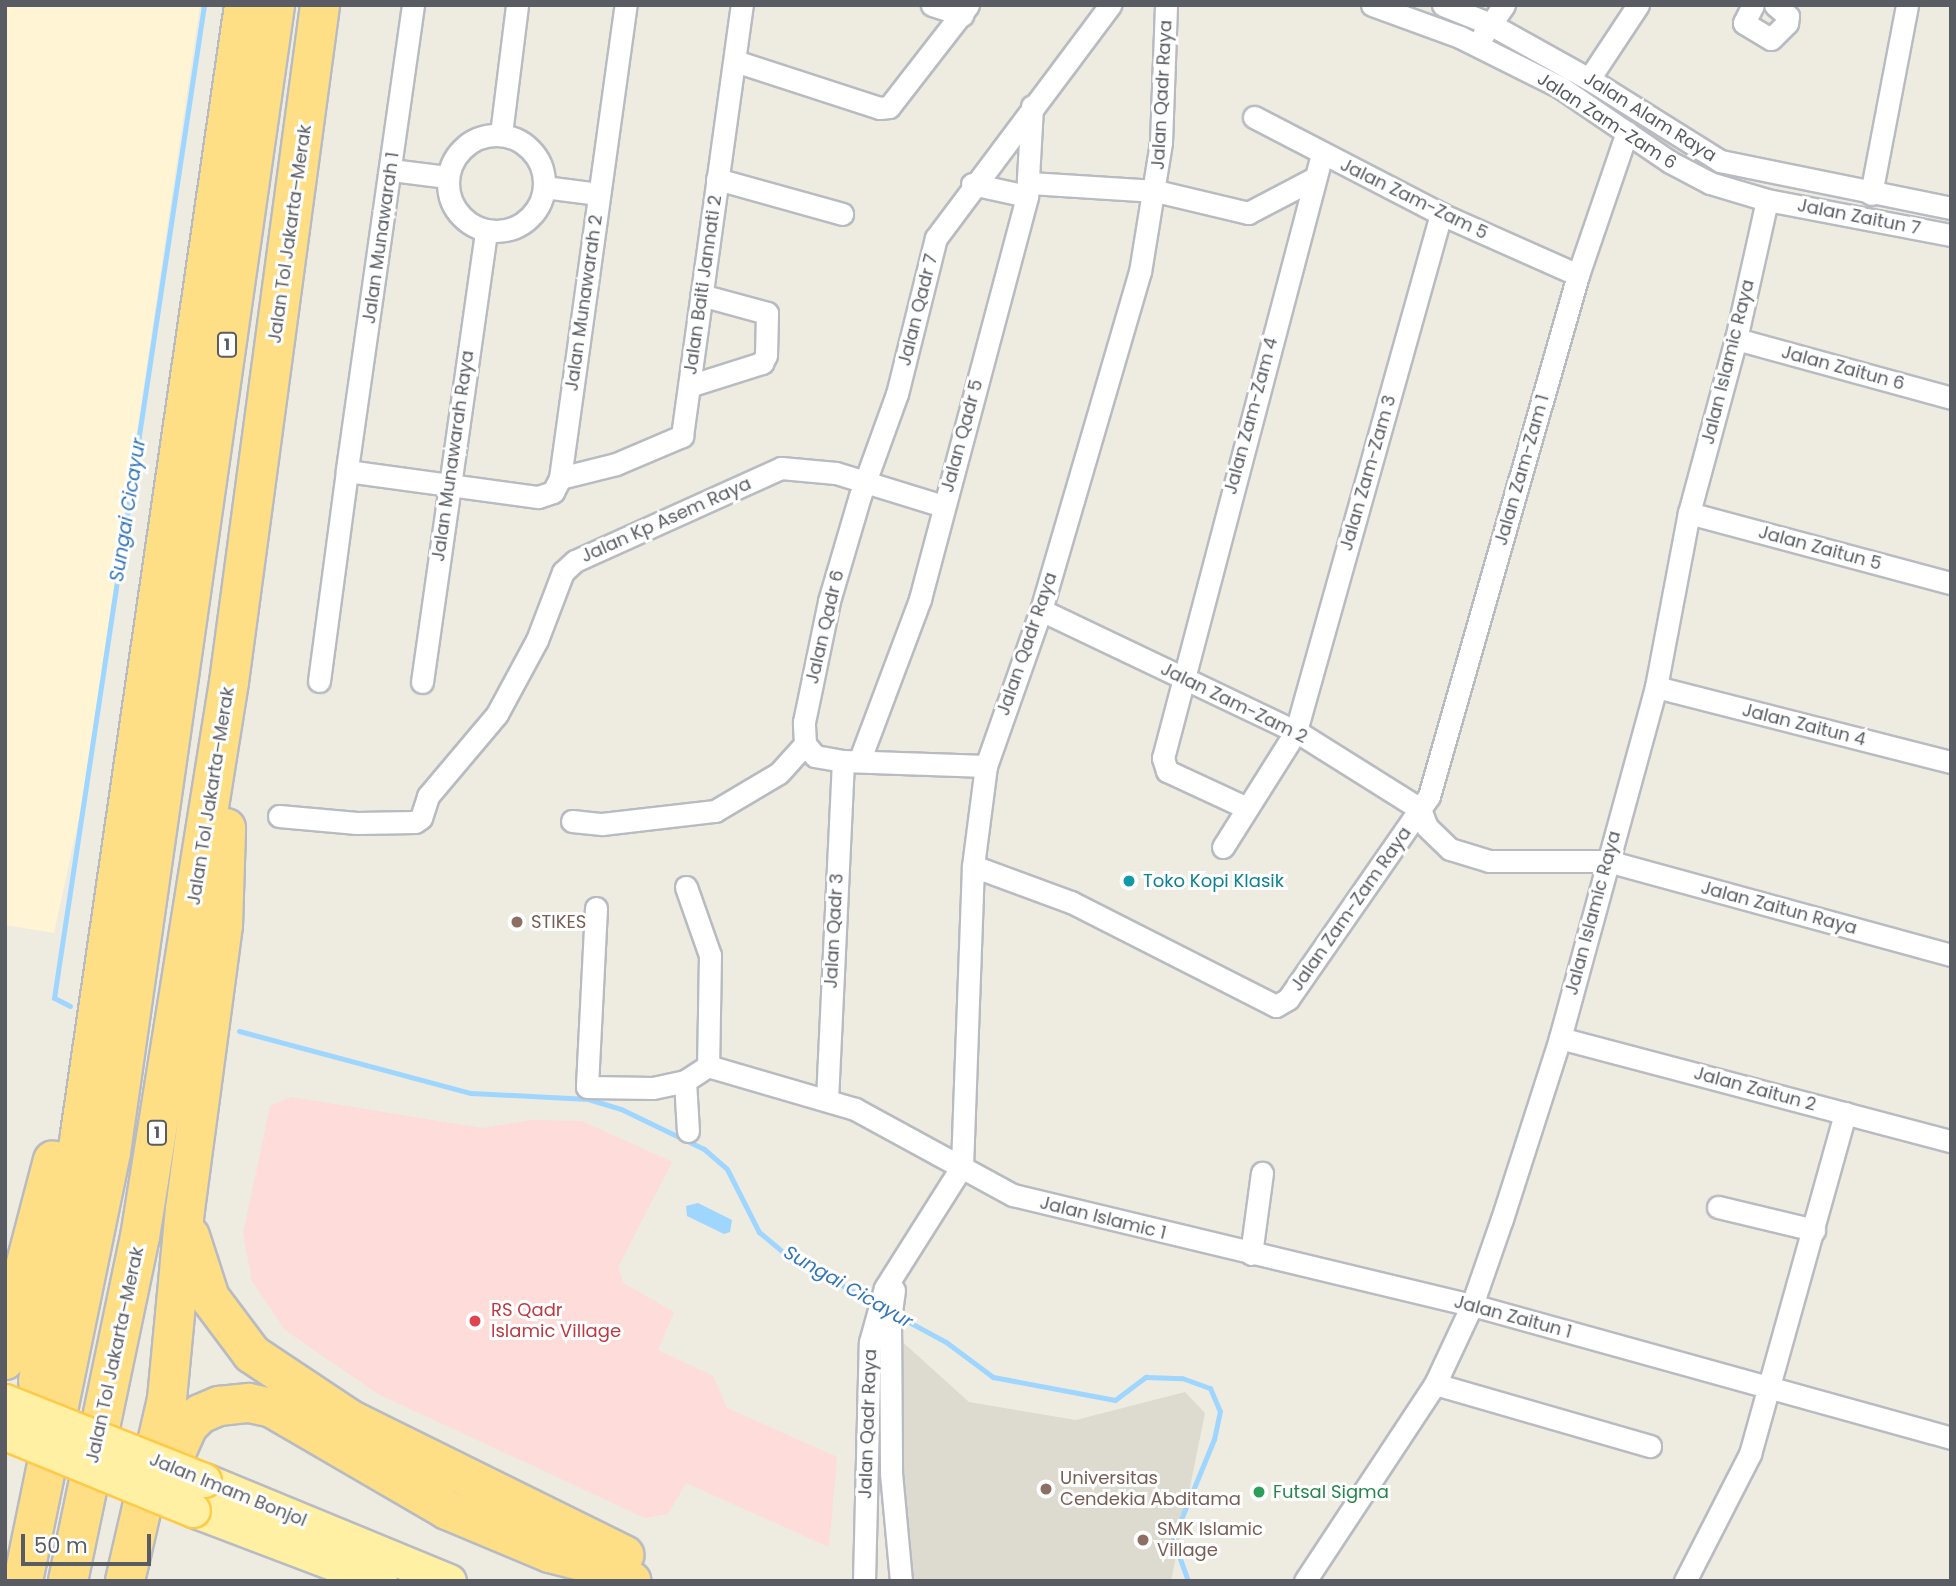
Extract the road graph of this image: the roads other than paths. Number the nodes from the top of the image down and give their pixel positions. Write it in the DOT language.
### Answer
graph roads {
  1 [pos="320,5"];
  2 [pos="413,5"];
  3 [pos="517,5"];
  4 [pos="626,5"];
  5 [pos="742,5"];
  6 [pos="932,5"];
  7 [pos="1110,5"];
  8 [pos="1166,5"];
  9 [pos="1372,5"];
  10 [pos="1443,5"];
  11 [pos="1504,5"];
  12 [pos="1638,5"];
  13 [pos="1753,5"];
  14 [pos="1775,5"];
  15 [pos="1907,5"];
  16 [pos="252,6"];
  17 [pos="965,10"];
  18 [pos="1490,24"];
  19 [pos="1478,45"];
  20 [pos="736,61"];
  21 [pos="1589,79"];
  22 [pos="1032,106"];
  23 [pos="1254,117"];
  24 [pos="1627,132"];
  25 [pos="500,134"];
  26 [pos="1322,154"];
  27 [pos="391,170"];
  28 [pos="447,177"];
  29 [pos="717,179"];
  30 [pos="1313,179"];
  31 [pos="972,184"];
  32 [pos="544,187"];
  33 [pos="1029,189"];
  34 [pos="1156,191"];
  35 [pos="599,194"];
  36 [pos="1871,194"];
  37 [pos="1767,200"];
  38 [pos="1951,208"];
  39 [pos="842,214"];
  40 [pos="1441,214"];
  41 [pos="486,232"];
  42 [pos="1951,234"];
  43 [pos="1578,275"];
  44 [pos="701,295"];
  45 [pos="1736,339"];
  46 [pos="689,386"];
  47 [pos="1951,398"];
  48 [pos="347,471"];
  49 [pos="560,478"];
  50 [pos="447,484"];
  51 [pos="862,490"];
  52 [pos="943,506"];
  53 [pos="1689,513"];
  54 [pos="1951,583"];
  55 [pos="1041,610"];
  56 [pos="1183,678"];
  57 [pos="319,681"];
  58 [pos="229,682"];
  59 [pos="422,682"];
  60 [pos="1656,687"];
  61 [pos="1296,731"];
  62 [pos="810,750"];
  63 [pos="852,760"];
  64 [pos="1951,762"];
  65 [pos="986,766"];
  66 [pos="1247,808"];
  67 [pos="1420,809"];
  68 [pos="279,816"];
  69 [pos="572,821"];
  70 [pos="1223,847"];
  71 [pos="1606,861"];
  72 [pos="973,866"];
  73 [pos="686,887"];
  74 [pos="114,906"];
  75 [pos="596,908"];
  76 [pos="1951,955"];
  77 [pos="1559,1038"];
  78 [pos="708,1066"];
  79 [pos="685,1081"];
  80 [pos="827,1100"];
  81 [pos="1845,1113"];
  82 [pos="688,1131"];
  83 [pos="1951,1141"];
  84 [pos="962,1166"];
  85 [pos="1262,1173"];
  86 [pos="1718,1207"];
  87 [pos="185,1210"];
  88 [pos="1814,1230"];
  89 [pos="1251,1254"];
  90 [pos="1472,1305"];
  91 [pos="883,1317"];
  92 [pos="5,1360"];
  93 [pos="1435,1384"];
  94 [pos="1772,1388"];
  95 [pos="5,1401"];
  96 [pos="5,1433"];
  97 [pos="1951,1437"];
  98 [pos="1650,1446"];
  99 [pos="199,1495"];
  100 [pos="21,1581"];
  101 [pos="68,1581"];
  102 [pos="125,1581"];
  103 [pos="138,1581"];
  104 [pos="380,1581"];
  105 [pos="449,1581"];
  106 [pos="631,1581"];
  107 [pos="657,1581"];
  108 [pos="863,1581"];
  109 [pos="901,1581"];
  110 [pos="1306,1581"];
  111 [pos="1685,1581"];
  1 -- 58 [label="highway, Jalan Tol Jakarta–Merak / 1"];
  2 -- 27 [label="street, Jalan Munawarah 1"];
  3 -- 25 [label="street"];
  4 -- 35 [label="street, Jalan Munawarah 2"];
  5 -- 20 [label="street, Jalan Baiti Jannati 2"];
  6 -- 17 [label="street"];
  7 -- 22 [label="street, Jalan Qadr 7"];
  8 -- 34 [label="street, Jalan Qadr Raya"];
  9 -- 19 [label="street, Jalan Zam-Zam 6"];
  10 -- 18 [label="street, Jalan Alam Raya"];
  11 -- 18 [label="street"];
  12 -- 21 [label="street"];
  13 -- 14 [label="street"];
  15 -- 36 [label="street"];
  16 -- 74 [label="highway"];
  16 -- 100 [label="highway, 1"];
  17 -- 20 [label="street"];
  18 -- 19 [label="street"];
  18 -- 21 [label="street, Jalan Alam Raya"];
  19 -- 24 [label="street, Jalan Zam-Zam 6"];
  20 -- 29 [label="street, Jalan Baiti Jannati 2"];
  21 -- 36 [label="street, Jalan Alam Raya"];
  22 -- 31 [label="street, Jalan Qadr 7"];
  22 -- 33 [label="street, Jalan Qadr 5"];
  23 -- 26 [label="street, Jalan Zam-Zam 5"];
  24 -- 37 [label="street, Jalan Zam-Zam 6"];
  24 -- 43 [label="street, Jalan Zam-Zam 1"];
  25 -- 28 [label="street"];
  25 -- 32 [label="street"];
  26 -- 30 [label="street, Jalan Zam-Zam 4"];
  26 -- 40 [label="street, Jalan Zam-Zam 5"];
  27 -- 28 [label="street"];
  27 -- 48 [label="street, Jalan Munawarah 1"];
  28 -- 41 [label="street"];
  29 -- 39 [label="street"];
  29 -- 44 [label="street, Jalan Baiti Jannati 2"];
  30 -- 34 [label="street"];
  30 -- 56 [label="street, Jalan Zam-Zam 4"];
  31 -- 33 [label="street"];
  31 -- 51 [label="street, Jalan Qadr 7"];
  32 -- 35 [label="street"];
  32 -- 41 [label="street"];
  33 -- 34 [label="street"];
  33 -- 52 [label="street, Jalan Qadr 5"];
  34 -- 55 [label="street, Jalan Qadr Raya"];
  35 -- 49 [label="street, Jalan Munawarah 2"];
  36 -- 38 [label="street, Jalan Alam Raya"];
  37 -- 42 [label="street, Jalan Zaitun 7"];
  37 -- 45 [label="street, Jalan Islamic Raya"];
  40 -- 43 [label="street, Jalan Zam-Zam 5"];
  40 -- 61 [label="street, Jalan Zam-Zam 3"];
  41 -- 50 [label="street, Jalan Munawarah Raya"];
  43 -- 67 [label="street, Jalan Zam-Zam 1"];
  44 -- 46 [label="street, Jalan Baiti Jannati 2"];
  44 -- 46 [label="street"];
  45 -- 47 [label="street, Jalan Zaitun 6"];
  45 -- 53 [label="street, Jalan Islamic Raya"];
  46 -- 49 [label="street, Jalan Baiti Jannati 2"];
  48 -- 50 [label="street"];
  48 -- 57 [label="street, Jalan Munawarah 1"];
  49 -- 50 [label="street"];
  50 -- 59 [label="street, Jalan Munawarah Raya"];
  51 -- 52 [label="street"];
  51 -- 62 [label="street, Jalan Qadr 6"];
  51 -- 68 [label="street, Jalan Kp Asem Raya"];
  52 -- 63 [label="street, Jalan Qadr 5"];
  53 -- 54 [label="street, Jalan Zaitun 5"];
  53 -- 60 [label="street, Jalan Islamic Raya"];
  55 -- 56 [label="street, Jalan Zam-Zam 2"];
  55 -- 65 [label="street, Jalan Qadr Raya"];
  56 -- 61 [label="street, Jalan Zam-Zam 2"];
  56 -- 66 [label="street, Jalan Zam-Zam 4"];
  58 -- 87 [label="highway"];
  58 -- 101 [label="highway, Jalan Tol Jakarta–Merak / 1"];
  60 -- 64 [label="street, Jalan Zaitun 4"];
  60 -- 71 [label="street, Jalan Islamic Raya"];
  61 -- 66 [label="street, Jalan Zam-Zam 3"];
  61 -- 67 [label="street, Jalan Zam-Zam 2"];
  62 -- 63 [label="street"];
  62 -- 69 [label="street"];
  63 -- 65 [label="street"];
  63 -- 80 [label="street, Jalan Qadr 3"];
  65 -- 72 [label="street, Jalan Qadr Raya"];
  66 -- 70 [label="street, Jalan Zam-Zam 3"];
  67 -- 71 [label="street, Jalan Zam-Zam Raya"];
  67 -- 72 [label="street, Jalan Zam-Zam Raya"];
  71 -- 76 [label="street, Jalan Zaitun Raya"];
  71 -- 77 [label="street, Jalan Islamic Raya"];
  72 -- 84 [label="street, Jalan Qadr Raya"];
  73 -- 78 [label="street"];
  74 -- 92 [label="highway"];
  74 -- 100 [label="highway"];
  75 -- 79 [label="street"];
  77 -- 81 [label="street, Jalan Zaitun 2"];
  77 -- 90 [label="street, Jalan Islamic Raya"];
  78 -- 79 [label="street"];
  78 -- 80 [label="street, Jalan Islamic 1"];
  79 -- 82 [label="street"];
  80 -- 84 [label="street, Jalan Islamic 1"];
  81 -- 83 [label="street, Jalan Zaitun 2"];
  81 -- 88 [label="street"];
  84 -- 89 [label="street, Jalan Islamic 1"];
  84 -- 91 [label="street, Jalan Qadr Raya"];
  85 -- 89 [label="street"];
  86 -- 88 [label="street"];
  87 -- 102 [label="highway"];
  87 -- 107 [label="highway"];
  88 -- 94 [label="street"];
  89 -- 90 [label="street, Jalan Zaitun 1"];
  90 -- 93 [label="street, Jalan Islamic Raya"];
  90 -- 94 [label="street, Jalan Zaitun 1"];
  91 -- 108 [label="street, Jalan Qadr Raya"];
  91 -- 109 [label="street, Jalan Qadr Raya"];
  93 -- 98 [label="street"];
  93 -- 110 [label="street, Jalan Islamic Raya"];
  94 -- 97 [label="street, Jalan Zaitun 1"];
  94 -- 111 [label="street"];
  95 -- 99 [label="main road, Jalan Imam Bonjol, bridge"];
  96 -- 99 [label="main road, Jalan Imam Bonjol, bridge"];
  99 -- 104 [label="main road, Jalan Imam Bonjol"];
  99 -- 105 [label="main road, Jalan Imam Bonjol"];
  103 -- 106 [label="highway"];
}
